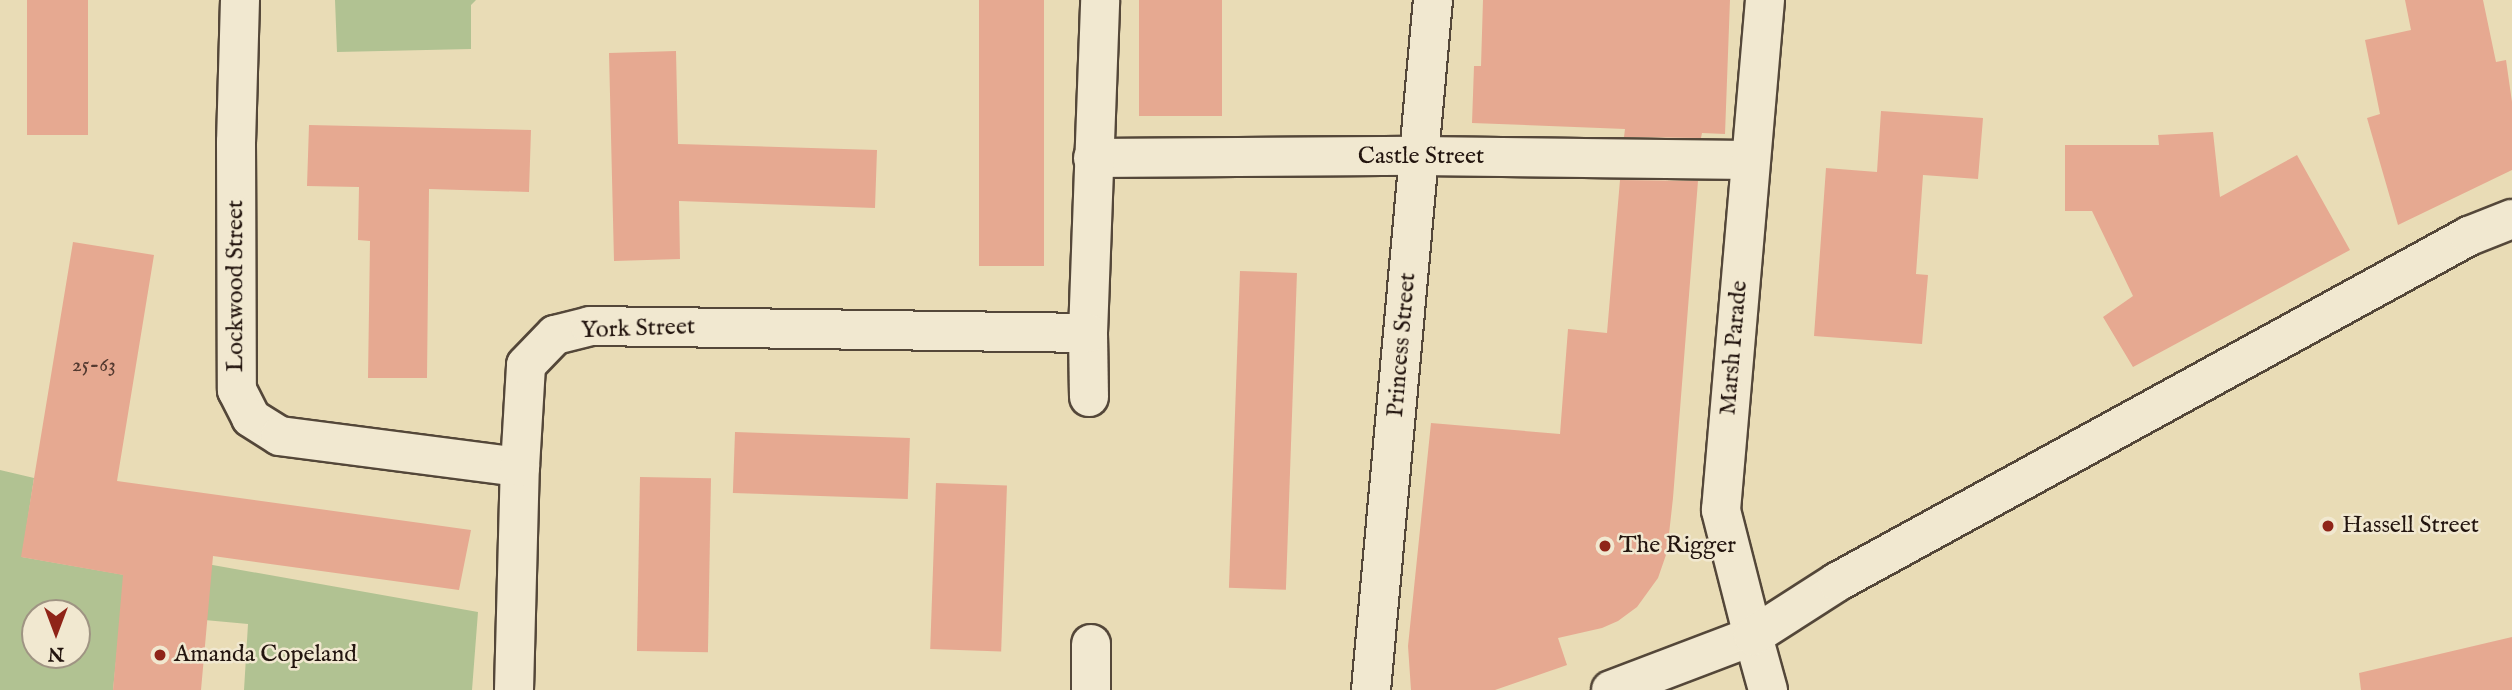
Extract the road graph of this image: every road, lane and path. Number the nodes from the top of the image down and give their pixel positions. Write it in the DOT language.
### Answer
graph roads {
  1 [pos="240,0"];
  2 [pos="1100,0"];
  3 [pos="1433,0"];
  4 [pos="1765,0"];
  5 [pos="1419,156"];
  6 [pos="1093,158"];
  7 [pos="1749,160"];
  8 [pos="2512,219"];
  9 [pos="1088,333"];
  10 [pos="1089,397"];
  11 [pos="520,467"];
  12 [pos="1753,636"];
  13 [pos="1091,644"];
  14 [pos="514,690"];
  15 [pos="1091,690"];
  16 [pos="1371,690"];
  17 [pos="1611,690"];
  18 [pos="1768,690"];
  1 -- 11 [label="street, Lockwood Street"];
  2 -- 6 [label="street"];
  3 -- 5 [label="street, Princess Street"];
  4 -- 7 [label="street, Marsh Parade"];
  5 -- 6 [label="street, Castle Street"];
  5 -- 7 [label="street, Castle Street"];
  5 -- 16 [label="street, Princess Street"];
  6 -- 9 [label="street"];
  7 -- 12 [label="street, Marsh Parade"];
  8 -- 12 [label="street"];
  9 -- 10 [label="street"];
  9 -- 11 [label="street, York Street"];
  11 -- 14 [label="street, York Street"];
  12 -- 17 [label="street"];
  12 -- 18 [label="street, Marsh Parade"];
  13 -- 15 [label="street"];
}
